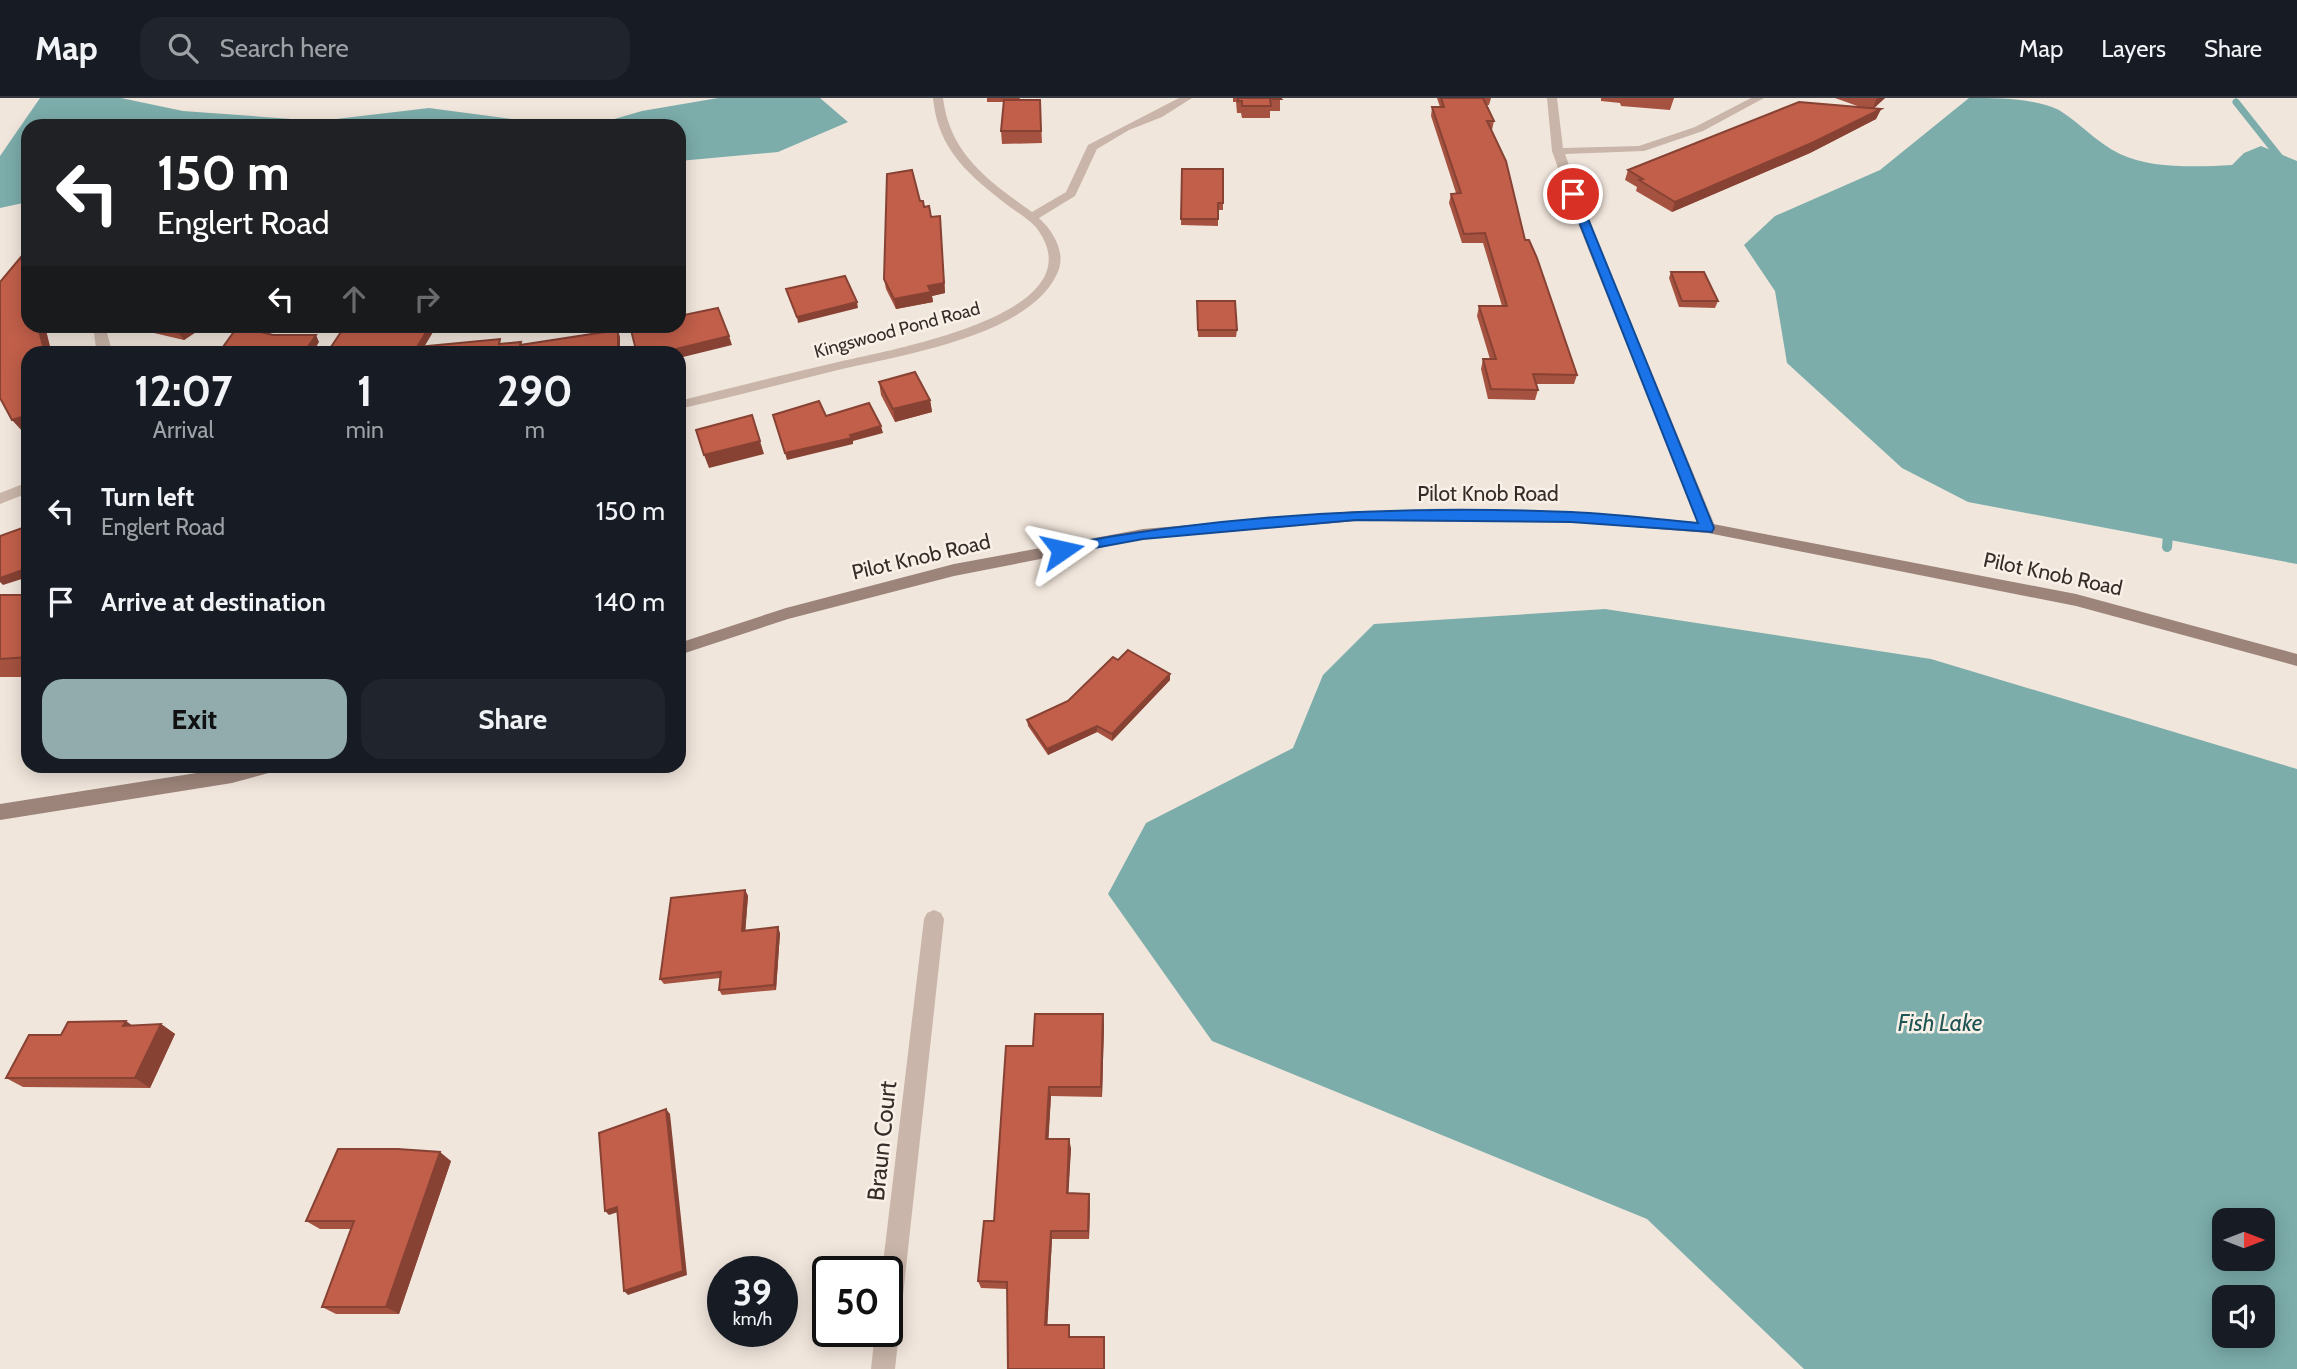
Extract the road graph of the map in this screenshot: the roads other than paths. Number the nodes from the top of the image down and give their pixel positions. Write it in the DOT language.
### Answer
graph roads {
  1 [pos="938,98"];
  2 [pos="1187,98"];
  3 [pos="1552,98"];
  4 [pos="1759,98"];
  5 [pos="1558,152"];
  6 [pos="1031,218"];
  7 [pos="686,403"];
  8 [pos="21,490"];
  9 [pos="0,499"];
  10 [pos="1707,528"];
  11 [pos="686,647"];
  12 [pos="2297,660"];
  13 [pos="243,773"];
  14 [pos="0,812"];
  15 [pos="934,919"];
  16 [pos="883,1369"];
  1 -- 6 [label="street, Kingswood Pond Road"];
  2 -- 6 [label="street"];
  3 -- 5 [label="street"];
  4 -- 5 [label="street"];
  5 -- 10 [label="street"];
  6 -- 7 [label="street, Kingswood Pond Road"];
  8 -- 9 [label="street"];
  10 -- 11 [label="main road, Pilot Knob Road"];
  10 -- 12 [label="main road, Pilot Knob Road"];
  13 -- 14 [label="main road"];
  15 -- 16 [label="street, Braun Court"];
}
